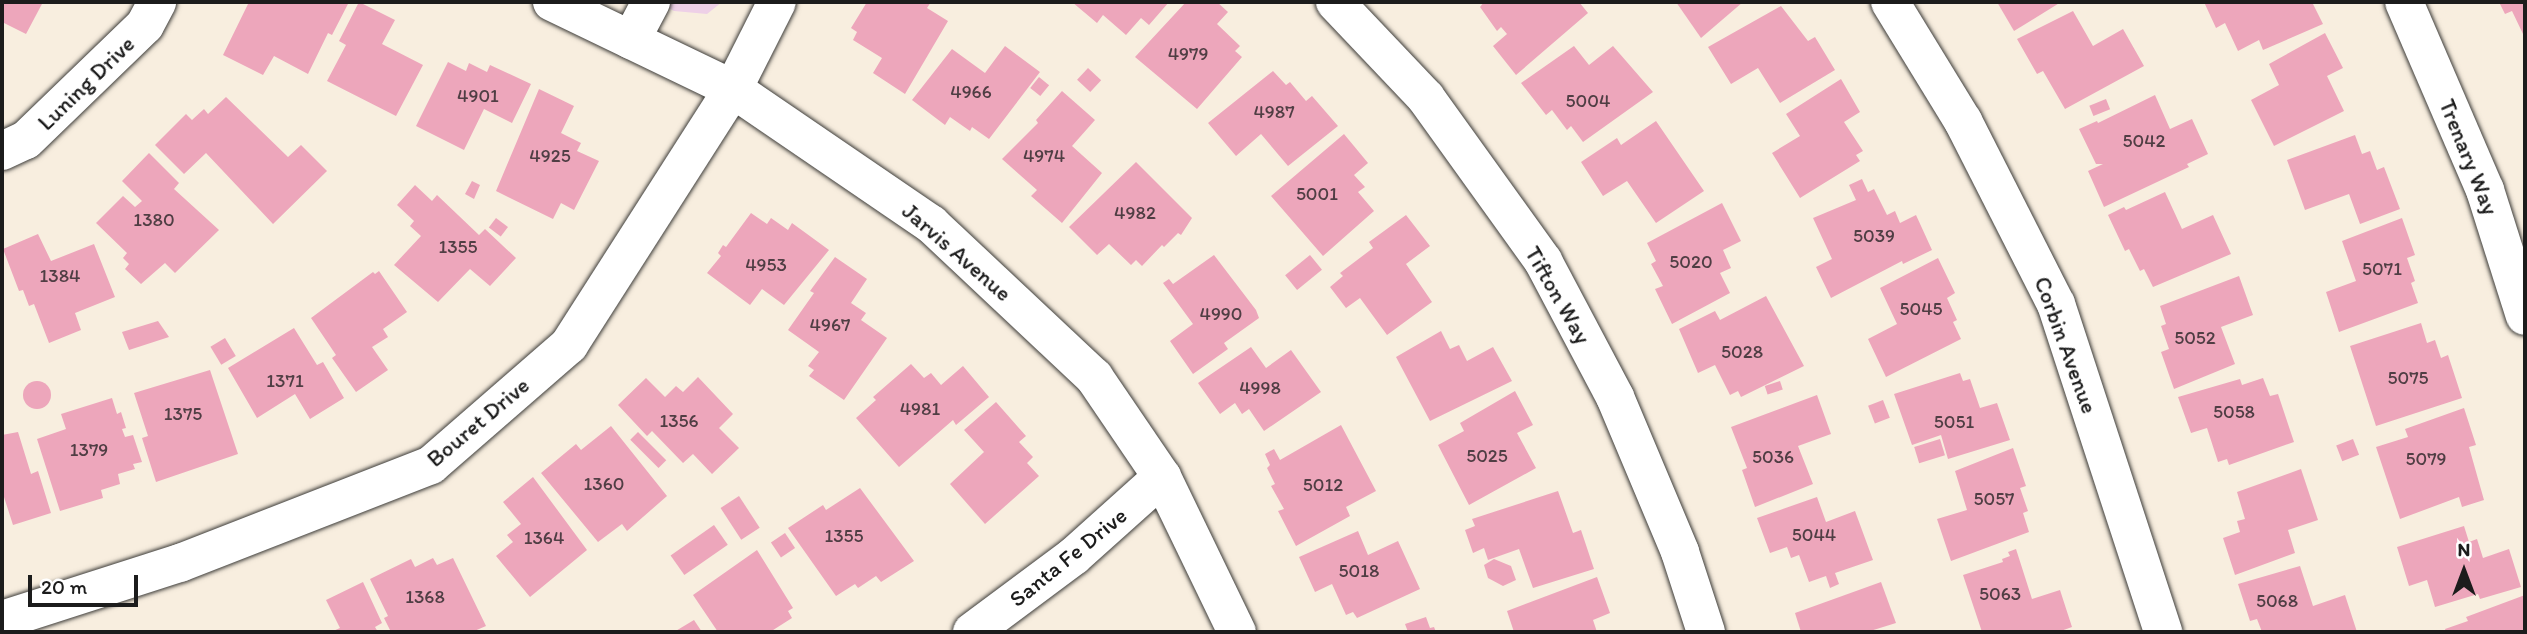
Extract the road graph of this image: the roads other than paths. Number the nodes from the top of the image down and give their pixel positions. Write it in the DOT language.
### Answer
graph roads {
  1 [pos="157,2"];
  2 [pos="552,2"];
  3 [pos="651,2"];
  4 [pos="777,2"];
  5 [pos="1335,2"];
  6 [pos="1890,2"];
  7 [pos="2404,2"];
  8 [pos="631,40"];
  9 [pos="733,89"];
  10 [pos="2,151"];
  11 [pos="2525,316"];
  12 [pos="1162,477"];
  13 [pos="2,620"];
  14 [pos="972,632"];
  15 [pos="1237,632"];
  16 [pos="1706,632"];
  17 [pos="2163,632"];
  1 -- 10 [label="street, Luning Drive"];
  2 -- 8 [label="street, Jarvis Avenue"];
  3 -- 8 [label="street"];
  4 -- 9 [label="street, Bouret Drive"];
  5 -- 16 [label="street, Tifton Way"];
  6 -- 17 [label="street, Corbin Avenue"];
  7 -- 11 [label="street, Trenary Way"];
  8 -- 9 [label="street, Jarvis Avenue"];
  9 -- 12 [label="street, Jarvis Avenue"];
  9 -- 13 [label="street, Bouret Drive"];
  12 -- 14 [label="street, Santa Fe Drive"];
  12 -- 15 [label="street, Jarvis Avenue"];
}
